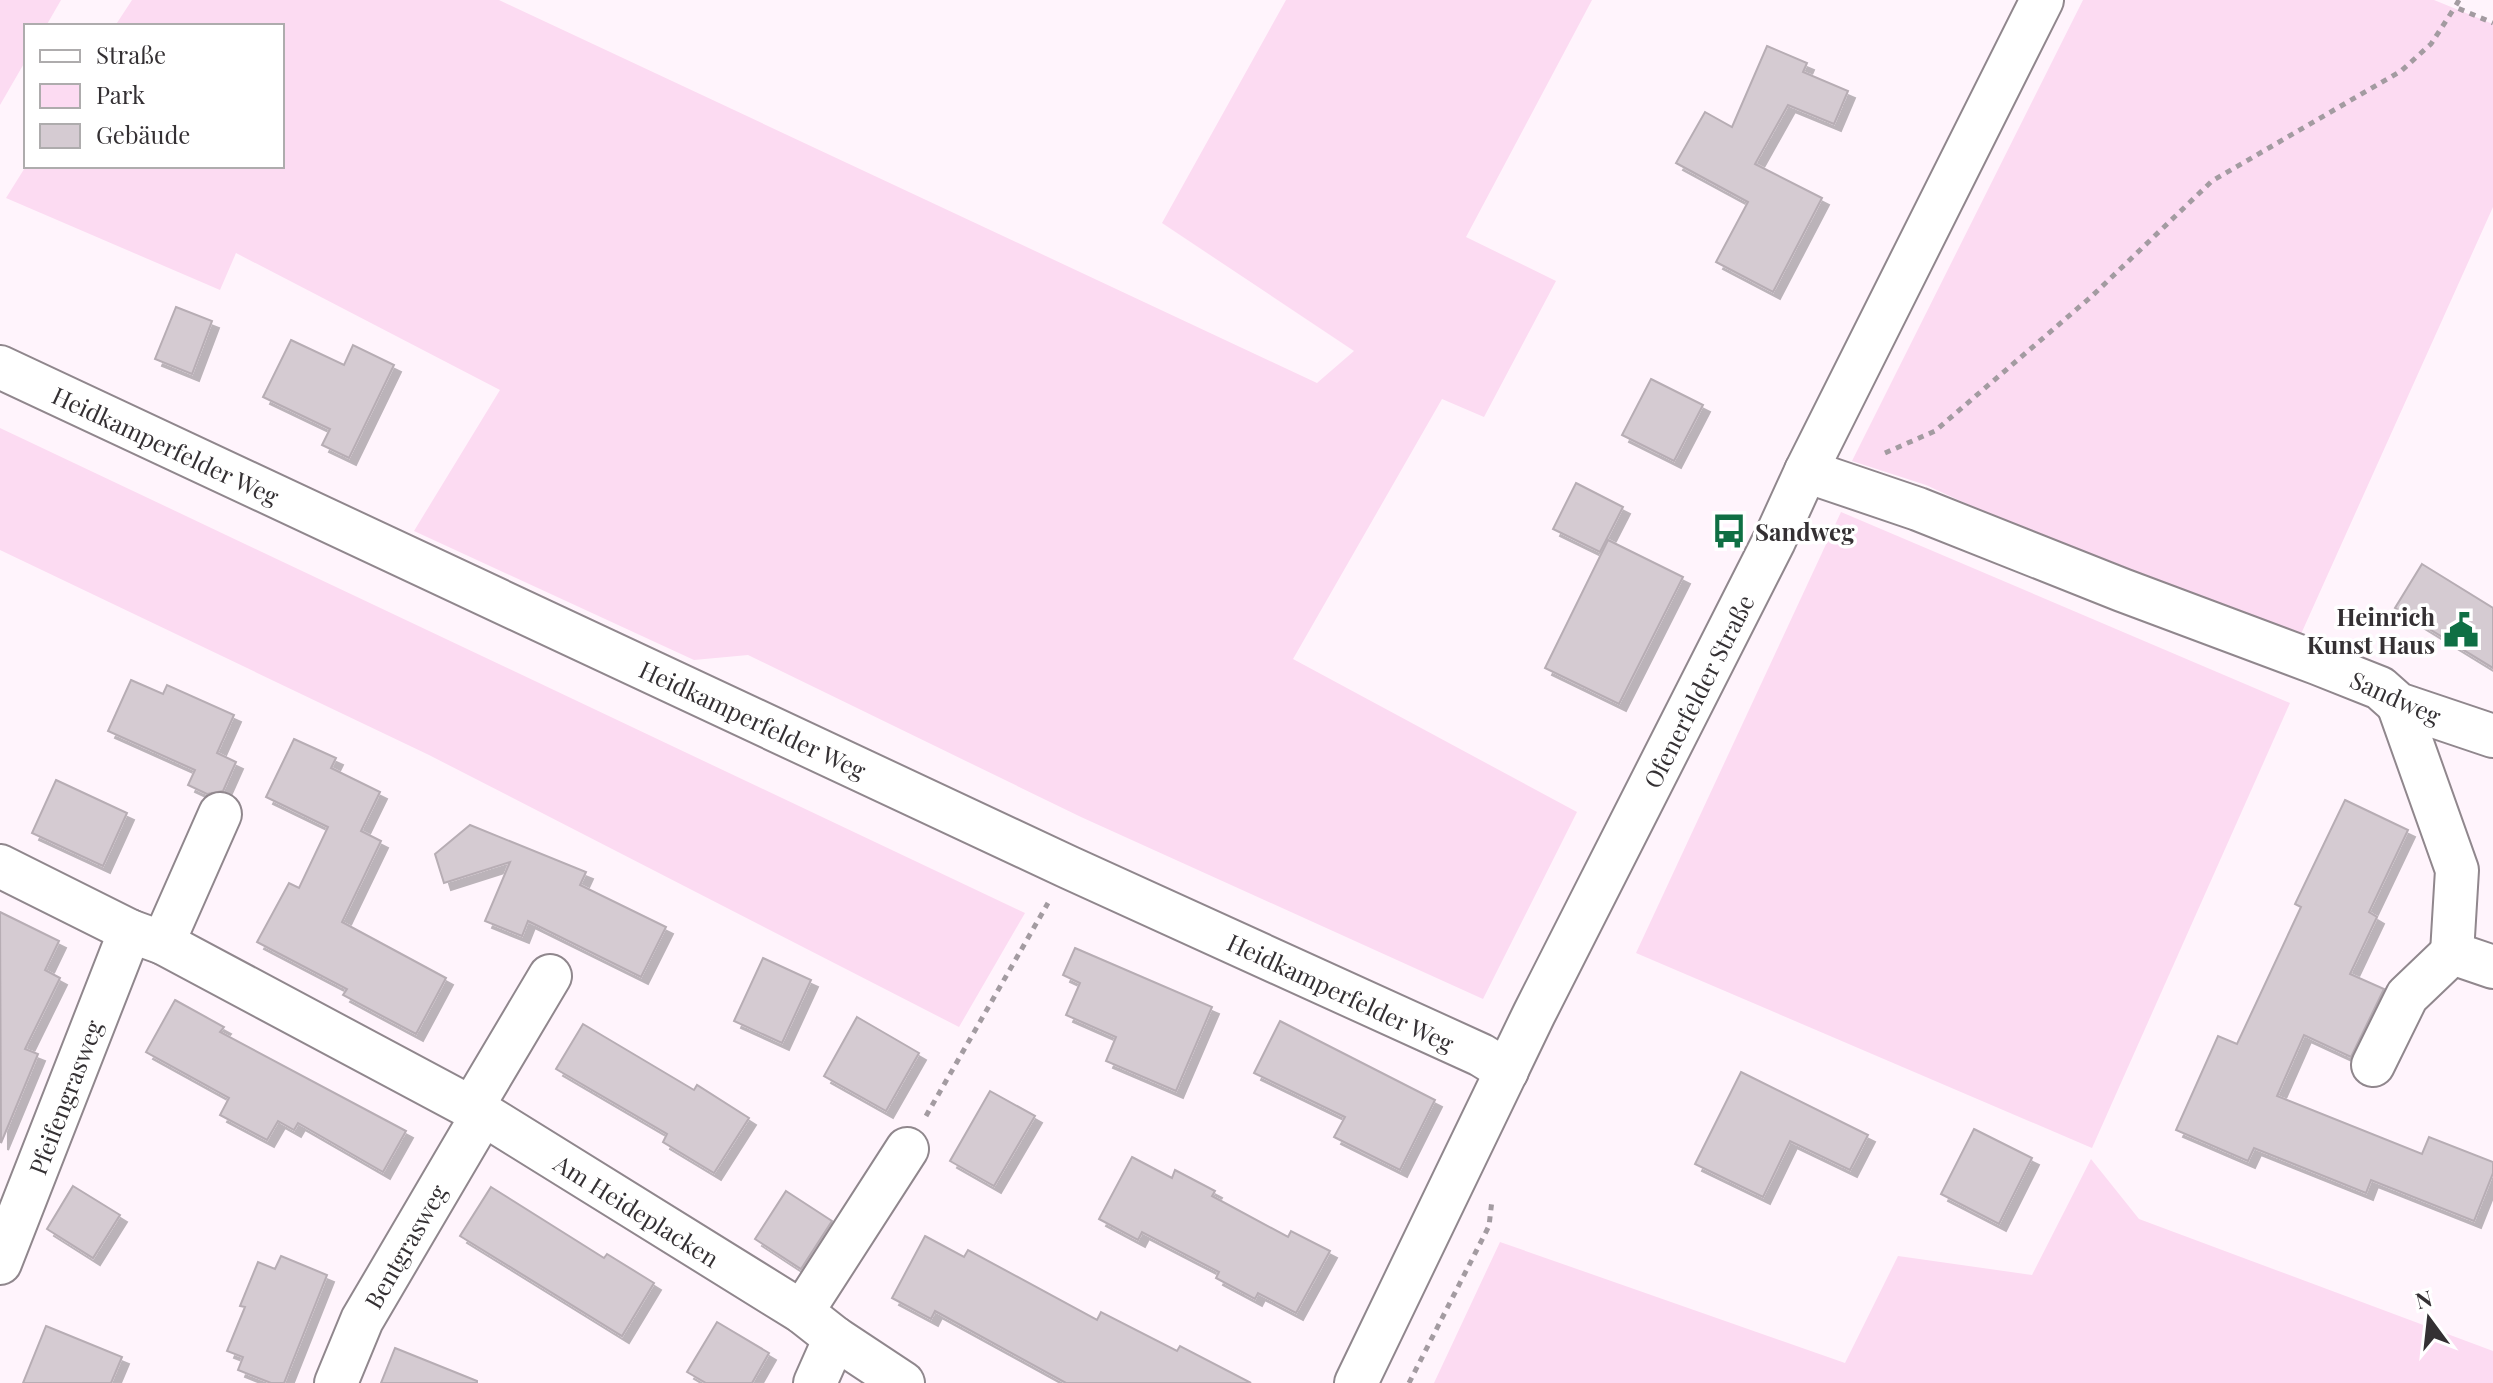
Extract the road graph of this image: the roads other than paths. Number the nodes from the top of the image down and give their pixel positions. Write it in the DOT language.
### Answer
graph roads {
  1 [pos="2042,0"];
  2 [pos="0,367"];
  3 [pos="1816,475"];
  4 [pos="2398,704"];
  5 [pos="2493,736"];
  6 [pos="220,814"];
  7 [pos="0,866"];
  8 [pos="146,937"];
  9 [pos="2452,953"];
  10 [pos="2493,967"];
  11 [pos="550,976"];
  12 [pos="2373,1065"];
  13 [pos="1507,1071"];
  14 [pos="477,1111"];
  15 [pos="907,1149"];
  16 [pos="0,1263"];
  17 [pos="802,1312"];
  18 [pos="835,1338"];
  19 [pos="336,1383"];
  20 [pos="815,1383"];
  21 [pos="903,1383"];
  22 [pos="1356,1383"];
  1 -- 3 [label="street, Ofenerfelder Straße"];
  2 -- 13 [label="street, Heidkamperfelder Weg"];
  3 -- 4 [label="street, Sandweg"];
  3 -- 13 [label="street, Ofenerfelder Straße"];
  4 -- 5 [label="street, Sandweg"];
  4 -- 9 [label="street"];
  6 -- 8 [label="street"];
  7 -- 8 [label="street, Am Heideplacken"];
  8 -- 14 [label="street, Am Heideplacken"];
  8 -- 16 [label="street, Pfeifengrasweg"];
  9 -- 10 [label="street"];
  9 -- 12 [label="street"];
  11 -- 14 [label="street"];
  13 -- 22 [label="street, Ofenerfelder Straße"];
  14 -- 17 [label="street, Am Heideplacken"];
  14 -- 19 [label="street, Bentgrasweg"];
  15 -- 17 [label="street"];
  17 -- 18 [label="street, Am Heideplacken"];
  18 -- 20 [label="street"];
  18 -- 21 [label="street, Am Heideplacken"];
}
